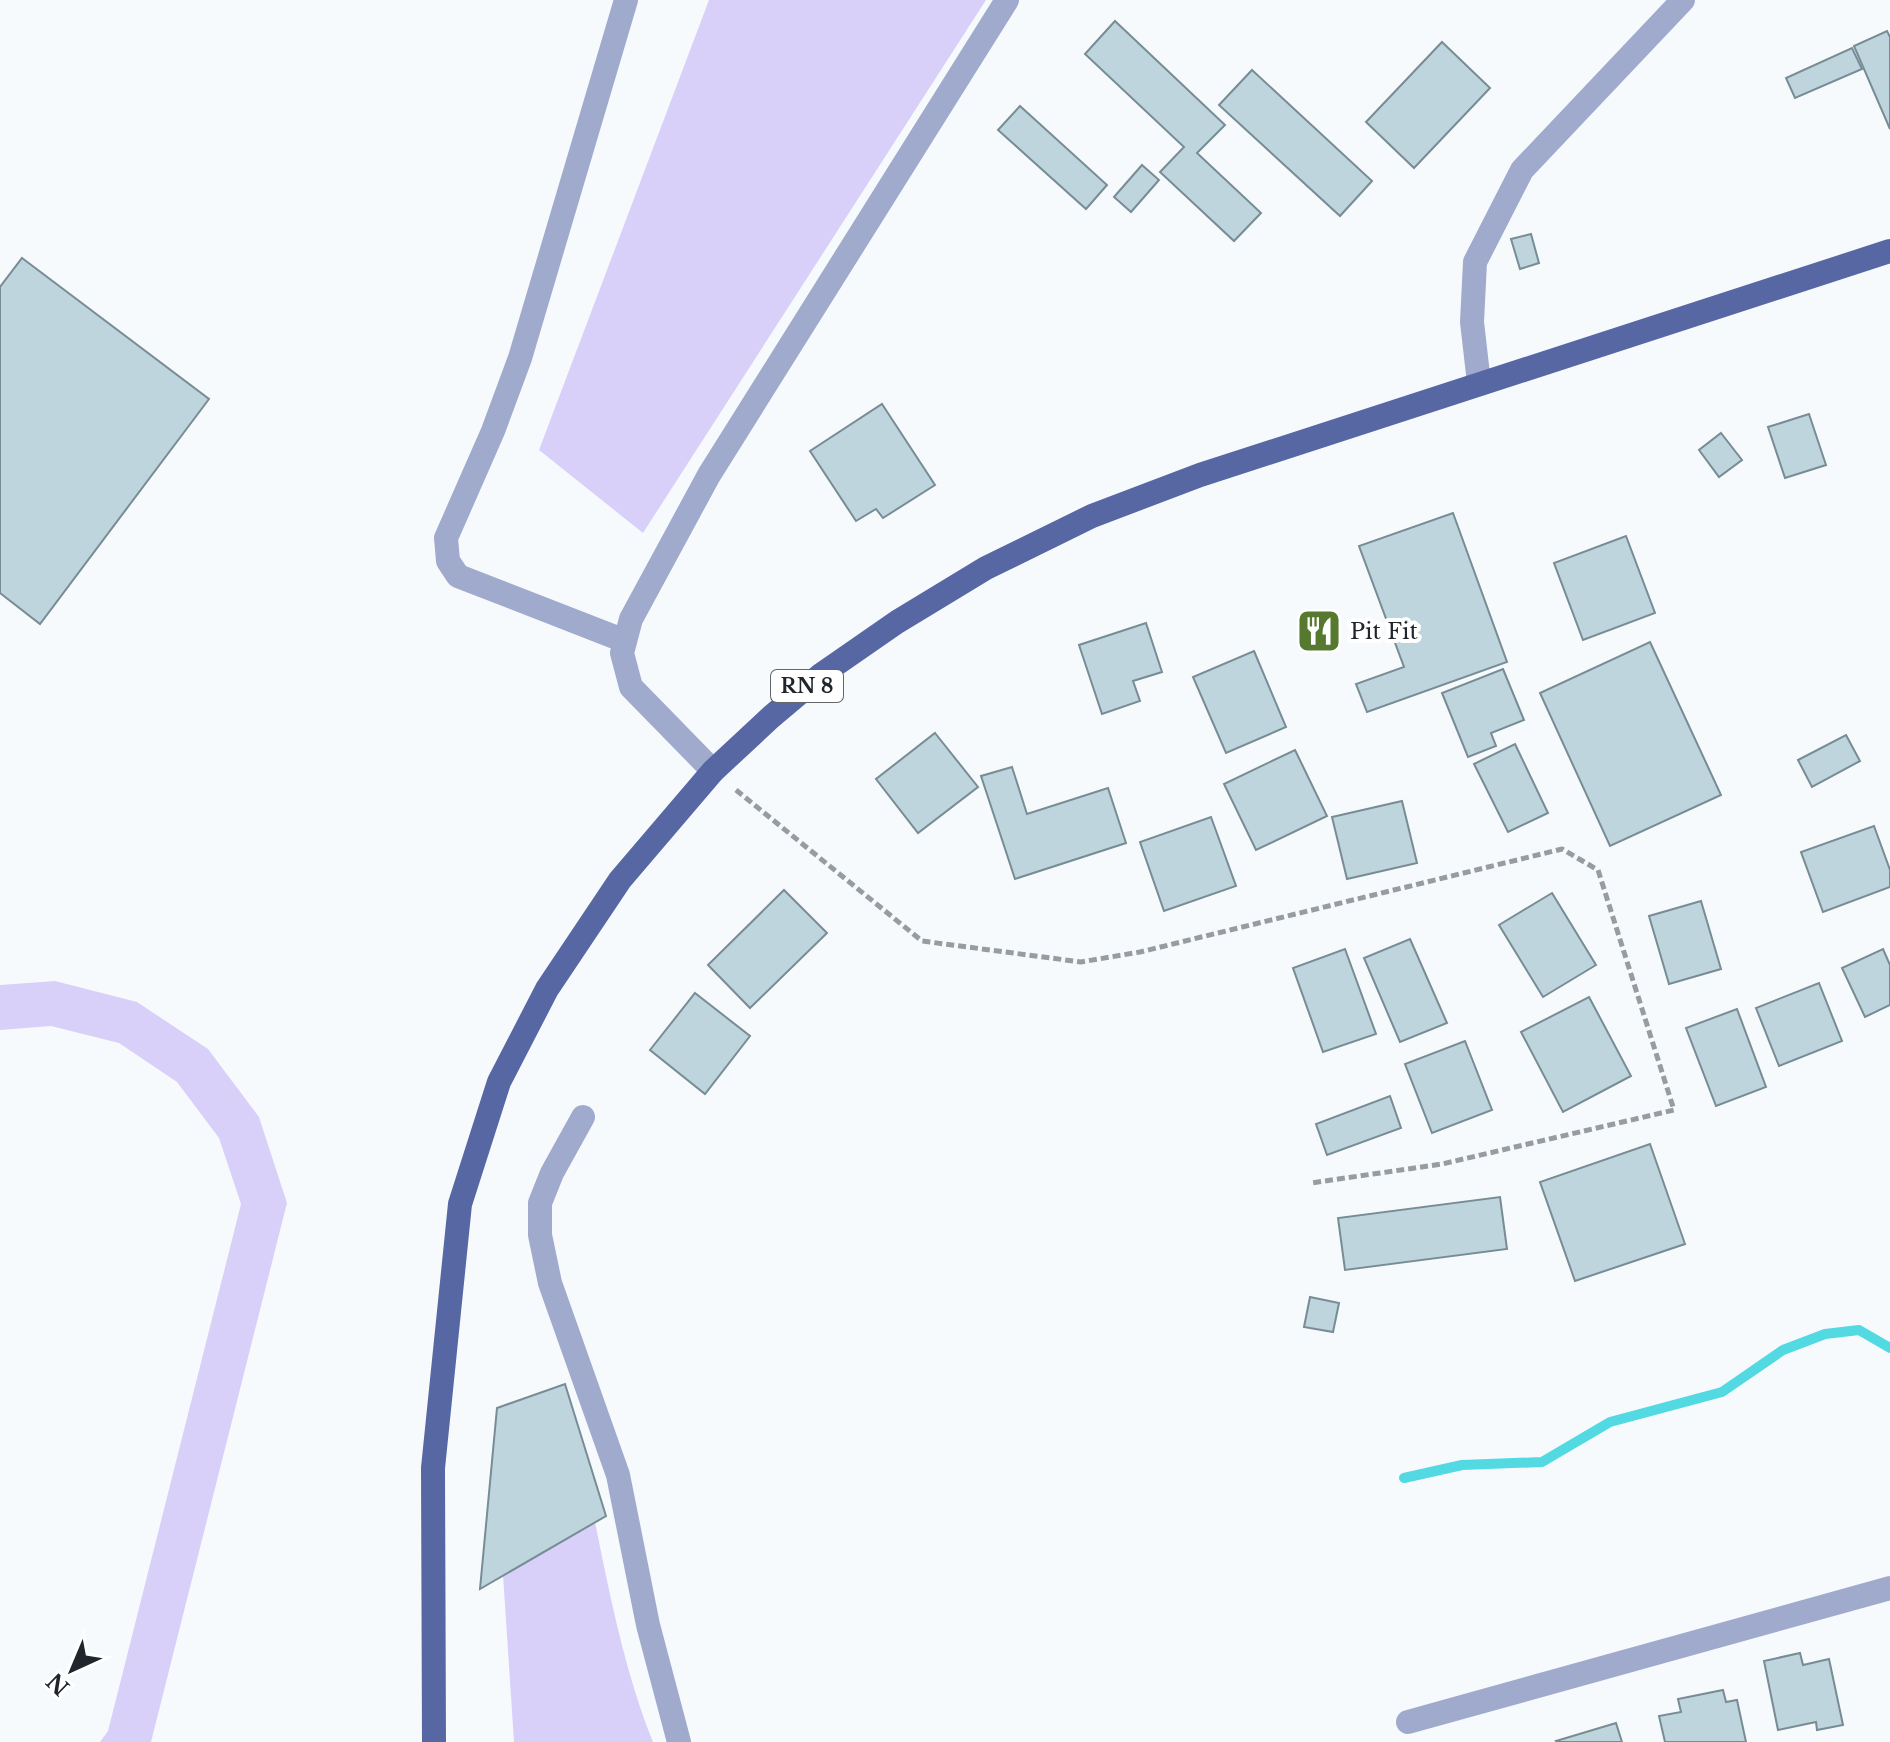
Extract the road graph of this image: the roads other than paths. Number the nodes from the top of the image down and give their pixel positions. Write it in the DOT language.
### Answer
graph roads {
  1 [pos="626,0"];
  2 [pos="1007,0"];
  3 [pos="1683,0"];
  4 [pos="1890,251"];
  5 [pos="1479,383"];
  6 [pos="625,641"];
  7 [pos="713,771"];
  8 [pos="583,1117"];
  9 [pos="1890,1588"];
  10 [pos="1408,1722"];
  11 [pos="434,1742"];
  12 [pos="679,1742"];
  1 -- 6 [label="street"];
  2 -- 6 [label="street"];
  3 -- 5 [label="street"];
  4 -- 5 [label="main road, RN 8"];
  5 -- 7 [label="main road, RN 8"];
  6 -- 7 [label="street"];
  7 -- 11 [label="main road, RN 8"];
  8 -- 12 [label="street"];
  9 -- 10 [label="street"];
}
